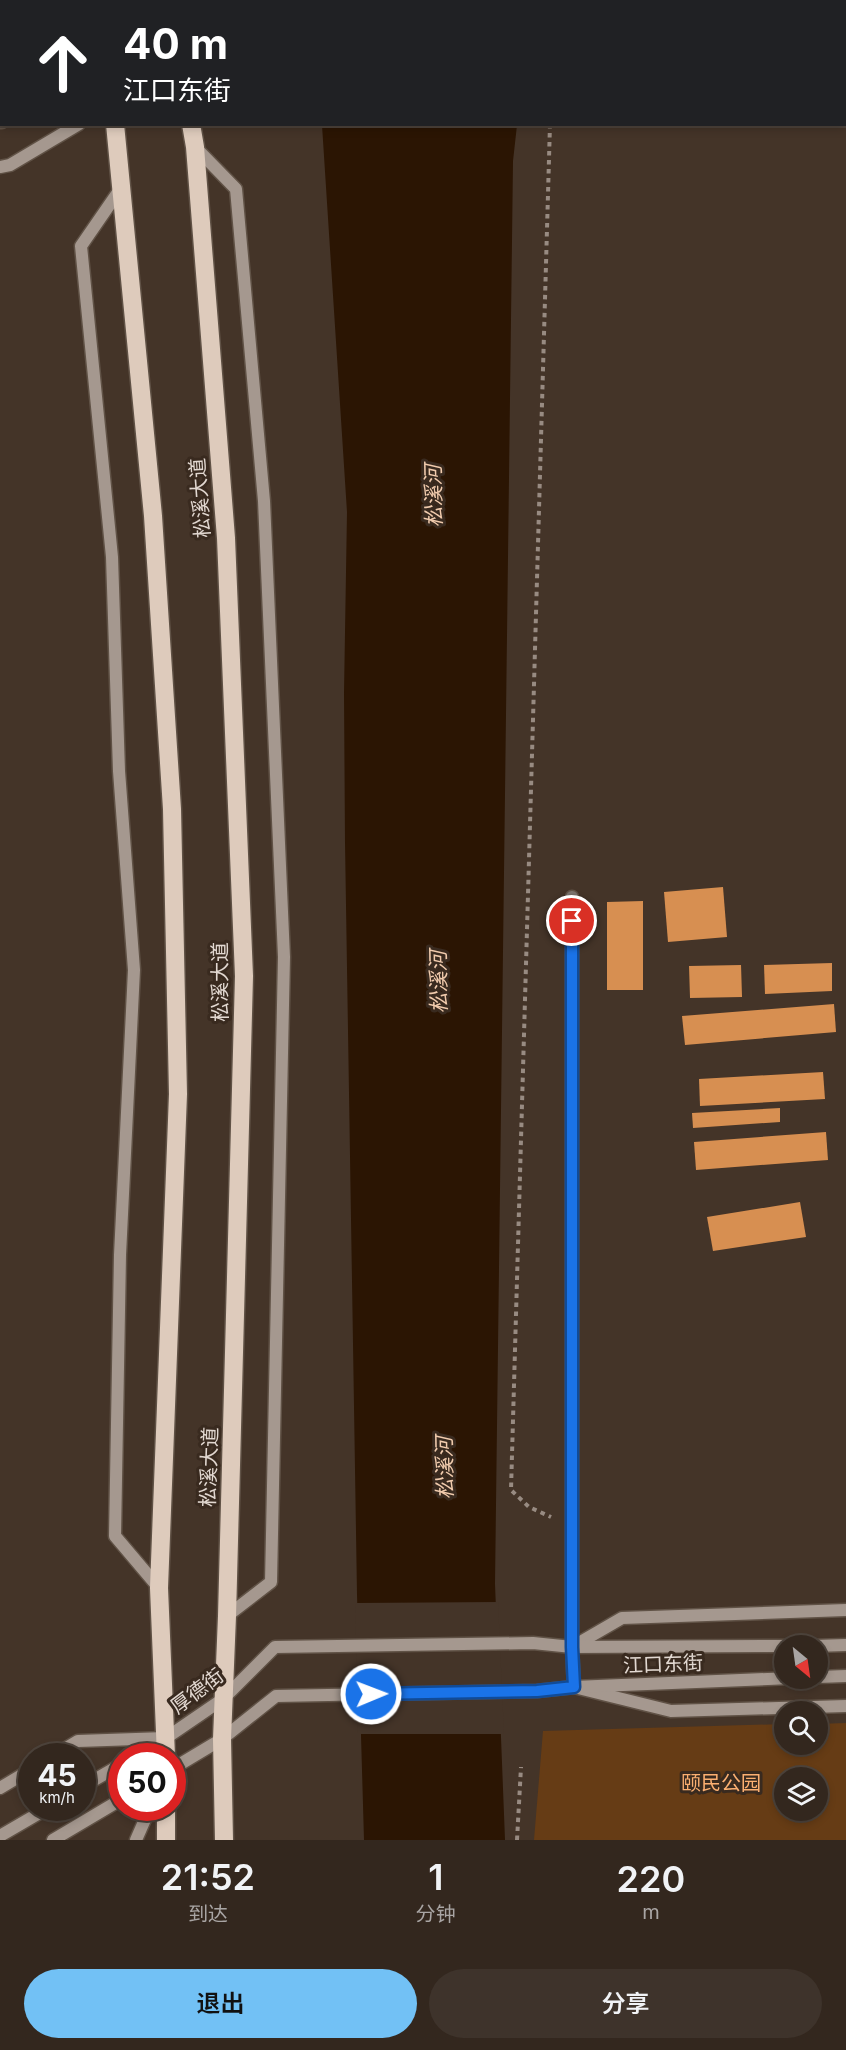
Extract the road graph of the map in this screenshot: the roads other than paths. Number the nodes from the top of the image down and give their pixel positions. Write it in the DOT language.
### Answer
graph roads {
  1 [pos="76,126"];
  2 [pos="115,126"];
  3 [pos="191,126"];
  4 [pos="195,147"];
  5 [pos="0,166"];
  6 [pos="121,188"];
  7 [pos="572,897"];
  8 [pos="159,1588"];
  9 [pos="846,1610"];
  10 [pos="227,1616"];
  11 [pos="846,1645"];
  12 [pos="774,1646"];
  13 [pos="828,1646"];
  14 [pos="275,1647"];
  15 [pos="572,1647"];
  16 [pos="846,1676"];
  17 [pos="828,1677"];
  18 [pos="774,1679"];
  19 [pos="574,1687"];
  20 [pos="223,1699"];
  21 [pos="846,1706"];
  22 [pos="166,1738"];
  23 [pos="222,1739"];
  24 [pos="75,1743"];
  25 [pos="157,1743"];
  26 [pos="166,1743"];
  27 [pos="186,1761"];
  28 [pos="18,1777"];
  29 [pos="0,1788"];
  30 [pos="108,1807"];
  31 [pos="26,1821"];
  32 [pos="144,1821"];
  33 [pos="166,1821"];
  34 [pos="0,1836"];
  35 [pos="53,1840"];
  36 [pos="136,1840"];
  37 [pos="166,1840"];
  38 [pos="224,1840"];
  1 -- 5 [label="main road"];
  2 -- 6 [label="highway"];
  3 -- 4 [label="highway, 松溪大道"];
  4 -- 10 [label="highway, 松溪大道"];
  4 -- 10 [label="main road"];
  6 -- 8 [label="highway"];
  6 -- 8 [label="main road"];
  7 -- 15 [label="street"];
  8 -- 22 [label="highway"];
  9 -- 15 [label="main road"];
  10 -- 20 [label="highway, 松溪大道"];
  11 -- 13 [label="main road"];
  12 -- 15 [label="main road, 江口东街"];
  14 -- 15 [label="main road, 江口东街"];
  14 -- 20 [label="main road, 厚德街"];
  15 -- 19 [label="main road"];
  16 -- 17 [label="main road"];
  18 -- 19 [label="main road, 江口东街"];
  19 -- 21 [label="main road"];
  19 -- 23 [label="main road, 江口东街"];
  20 -- 22 [label="main road, 厚德街"];
  20 -- 23 [label="highway, 松溪大道"];
  22 -- 24 [label="main road"];
  22 -- 25 [label="main road, 厚德街"];
  22 -- 26 [label="highway"];
  23 -- 27 [label="main road"];
  23 -- 38 [label="highway, 松溪大道"];
  28 -- 29 [label="main road"];
  30 -- 35 [label="main road"];
  31 -- 34 [label="main road"];
  32 -- 36 [label="main road"];
  33 -- 37 [label="highway"];
}
